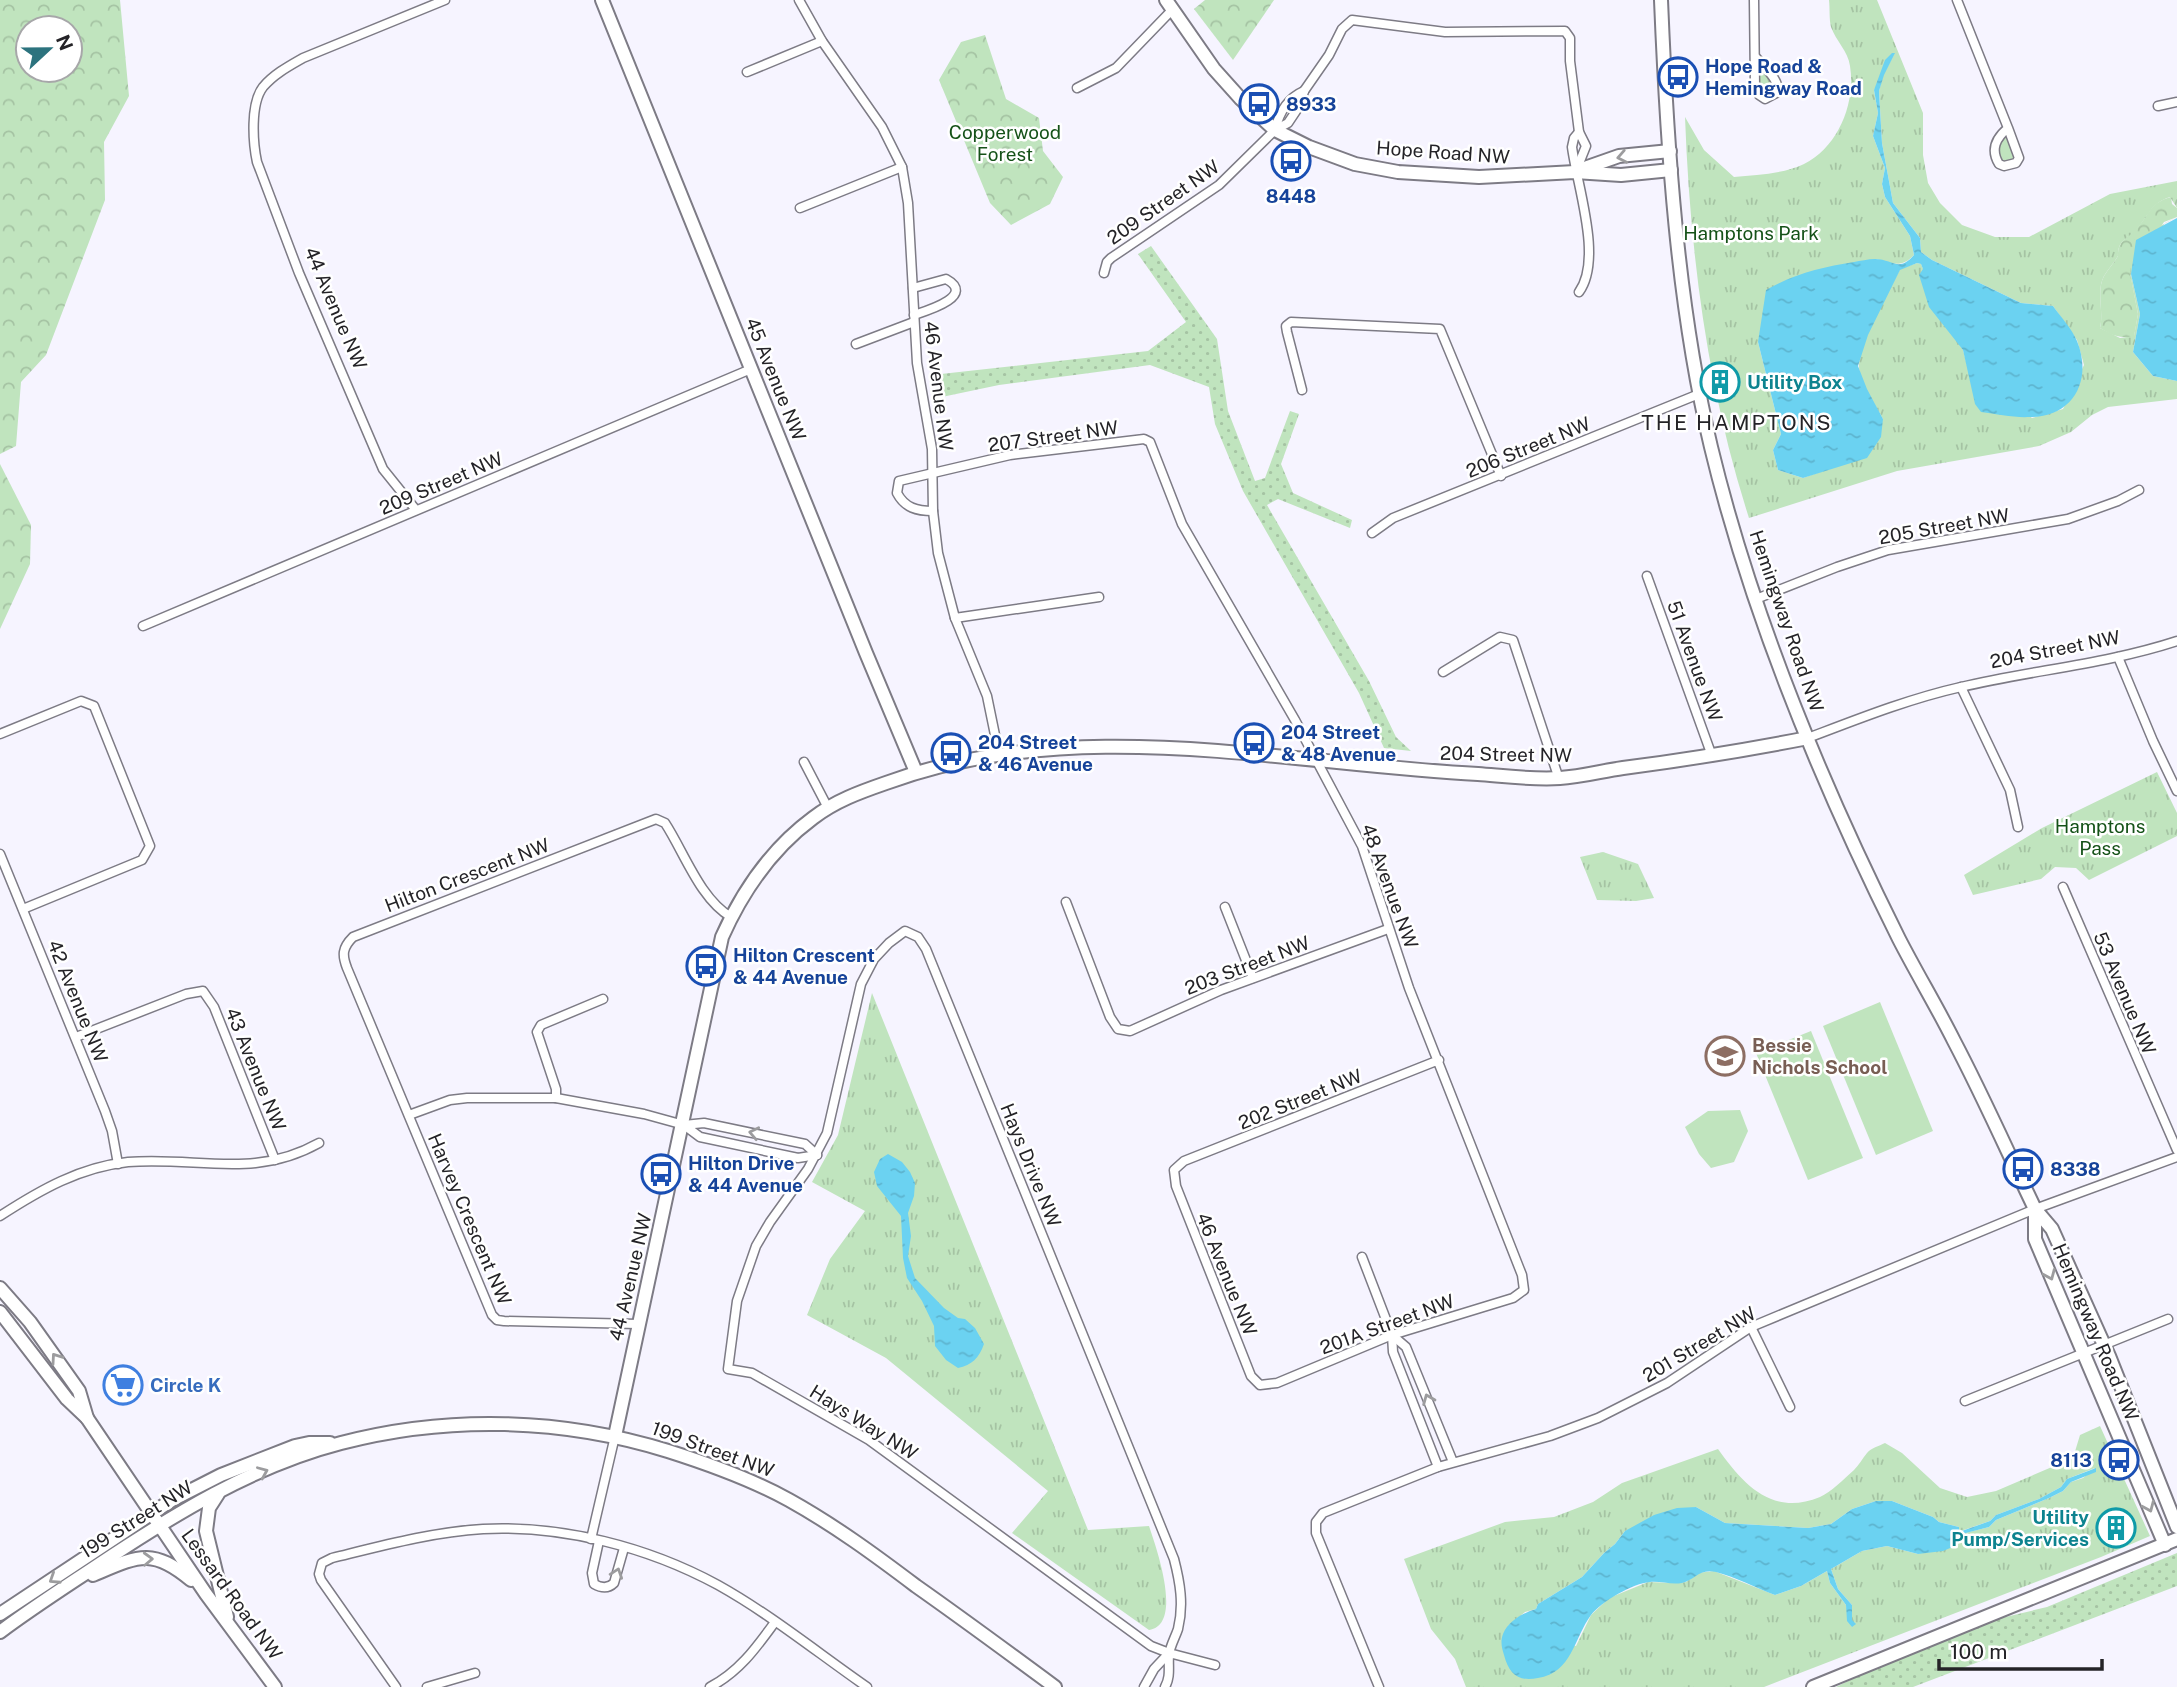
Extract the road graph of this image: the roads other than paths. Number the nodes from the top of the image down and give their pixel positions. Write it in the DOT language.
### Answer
graph roads {
  1 [pos="445,0"];
  2 [pos="602,0"];
  3 [pos="799,0"];
  4 [pos="1661,0"];
  5 [pos="1754,0"];
  6 [pos="1957,0"];
  7 [pos="1169,5"];
  8 [pos="822,41"];
  9 [pos="1755,56"];
  10 [pos="747,72"];
  11 [pos="1077,88"];
  12 [pos="2177,102"];
  13 [pos="2158,106"];
  14 [pos="2008,128"];
  15 [pos="1275,130"];
  16 [pos="1579,132"];
  17 [pos="1670,151"];
  18 [pos="902,167"];
  19 [pos="1671,170"];
  20 [pos="1575,172"];
  21 [pos="800,208"];
  22 [pos="1104,273"];
  23 [pos="913,288"];
  24 [pos="1579,292"];
  25 [pos="914,318"];
  26 [pos="856,344"];
  27 [pos="751,369"];
  28 [pos="1302,390"];
  29 [pos="1699,394"];
  30 [pos="1144,439"];
  31 [pos="933,473"];
  32 [pos="1501,475"];
  33 [pos="2139,490"];
  34 [pos="416,510"];
  35 [pos="933,510"];
  36 [pos="1372,533"];
  37 [pos="1647,576"];
  38 [pos="1100,597"];
  39 [pos="1756,599"];
  40 [pos="955,618"];
  41 [pos="143,626"];
  42 [pos="2177,641"];
  43 [pos="2118,657"];
  44 [pos="1443,672"];
  45 [pos="1961,687"];
  46 [pos="0,734"];
  47 [pos="1808,738"];
  48 [pos="997,755"];
  49 [pos="1713,757"];
  50 [pos="1314,760"];
  51 [pos="804,762"];
  52 [pos="916,772"];
  53 [pos="1559,779"];
  54 [pos="2177,791"];
  55 [pos="828,808"];
  56 [pos="2018,827"];
  57 [pos="0,854"];
  58 [pos="2063,887"];
  59 [pos="1066,902"];
  60 [pos="1225,907"];
  61 [pos="23,909"];
  62 [pos="731,917"];
  63 [pos="1388,929"];
  64 [pos="1253,978"];
  65 [pos="712,982"];
  66 [pos="603,999"];
  67 [pos="76,1037"];
  68 [pos="1439,1060"];
  69 [pos="556,1098"];
  70 [pos="409,1115"];
  71 [pos="684,1125"];
  72 [pos="318,1143"];
  73 [pos="2177,1150"];
  74 [pos="817,1155"];
  75 [pos="2177,1157"];
  76 [pos="275,1160"];
  77 [pos="118,1164"];
  78 [pos="1174,1170"];
  79 [pos="2035,1209"];
  80 [pos="0,1216"];
  81 [pos="1362,1256"];
  82 [pos="0,1287"];
  83 [pos="1524,1290"];
  84 [pos="0,1312"];
  85 [pos="2168,1318"];
  86 [pos="638,1324"];
  87 [pos="1751,1327"];
  88 [pos="1392,1335"];
  89 [pos="2104,1345"];
  90 [pos="2083,1353"];
  91 [pos="1260,1385"];
  92 [pos="1965,1401"];
  93 [pos="1790,1407"];
  94 [pos="87,1418"];
  95 [pos="615,1436"];
  96 [pos="341,1443"];
  97 [pos="1454,1462"];
  98 [pos="1438,1467"];
  99 [pos="221,1490"];
  100 [pos="155,1519"];
  101 [pos="2177,1527"];
  102 [pos="595,1540"];
  103 [pos="2171,1542"];
  104 [pos="624,1548"];
  105 [pos="61,1589"];
  106 [pos="206,1594"];
  107 [pos="0,1614"];
  108 [pos="775,1622"];
  109 [pos="229,1624"];
  110 [pos="0,1632"];
  111 [pos="1169,1653"];
  112 [pos="1215,1665"];
  113 [pos="475,1673"];
  114 [pos="275,1687"];
  115 [pos="396,1687"];
  116 [pos="428,1687"];
  117 [pos="710,1687"];
  118 [pos="867,1687"];
  119 [pos="1055,1687"];
  120 [pos="1144,1687"];
  121 [pos="1165,1687"];
  122 [pos="1379,1687"];
  123 [pos="1813,1687"];
  1 -- 34 [label="street, 44 Avenue NW"];
  2 -- 27 [label="street, 45 Avenue NW"];
  3 -- 8 [label="street, 46 Avenue NW"];
  4 -- 17 [label="street, Hemingway Road NW"];
  5 -- 9 [label="street"];
  6 -- 14 [label="street"];
  7 -- 11 [label="street"];
  7 -- 15 [label="street, Hope Road NW"];
  8 -- 10 [label="street"];
  8 -- 18 [label="street, 46 Avenue NW"];
  9 -- 9 [label="street"];
  12 -- 13 [label="street"];
  15 -- 16 [label="street, 209 Street NW"];
  15 -- 20 [label="street, Hope Road NW"];
  15 -- 22 [label="street, 209 Street NW"];
  16 -- 20 [label="street"];
  16 -- 20 [label="street"];
  17 -- 19 [label="street, Hemingway Road NW"];
  17 -- 20 [label="street, Hope Road NW, one-way"];
  18 -- 21 [label="street"];
  18 -- 23 [label="street, 46 Avenue NW"];
  19 -- 20 [label="street, Hope Road NW"];
  19 -- 29 [label="street, Hemingway Road NW"];
  20 -- 24 [label="street"];
  23 -- 25 [label="street, 46 Avenue NW"];
  23 -- 25 [label="street"];
  25 -- 26 [label="street"];
  25 -- 31 [label="street, 46 Avenue NW"];
  27 -- 34 [label="street, 209 Street NW"];
  27 -- 52 [label="street, 45 Avenue NW"];
  28 -- 32 [label="street"];
  29 -- 32 [label="street, 206 Street NW"];
  29 -- 39 [label="street, Hemingway Road NW"];
  30 -- 31 [label="street, 207 Street NW"];
  30 -- 50 [label="street, 48 Avenue NW"];
  31 -- 35 [label="street, 46 Avenue NW"];
  31 -- 35 [label="street, 207 Street NW"];
  32 -- 36 [label="street, 206 Street NW"];
  33 -- 39 [label="street, 205 Street NW"];
  34 -- 41 [label="street, 209 Street NW"];
  35 -- 40 [label="street, 46 Avenue NW"];
  37 -- 49 [label="street, 51 Avenue NW"];
  38 -- 40 [label="street"];
  39 -- 47 [label="street, Hemingway Road NW"];
  40 -- 48 [label="street, 46 Avenue NW"];
  42 -- 43 [label="street, 204 Street NW"];
  43 -- 45 [label="street, 204 Street NW"];
  43 -- 54 [label="street"];
  44 -- 53 [label="street"];
  45 -- 47 [label="street, 204 Street NW"];
  45 -- 56 [label="street"];
  46 -- 61 [label="street"];
  47 -- 49 [label="street, 204 Street NW"];
  47 -- 79 [label="street, Hemingway Road NW"];
  48 -- 50 [label="street, 204 Street NW"];
  48 -- 52 [label="street, 204 Street NW"];
  49 -- 53 [label="street, 204 Street NW"];
  50 -- 53 [label="street, 204 Street NW"];
  50 -- 63 [label="street, 48 Avenue NW"];
  51 -- 55 [label="street"];
  52 -- 55 [label="street, 204 Street NW"];
  55 -- 62 [label="street, 204 Street NW"];
  57 -- 61 [label="street, 42 Avenue NW"];
  58 -- 73 [label="street, 53 Avenue NW"];
  59 -- 64 [label="street, 203 Street NW"];
  60 -- 64 [label="street"];
  61 -- 67 [label="street, 42 Avenue NW"];
  62 -- 65 [label="street, 204 Street NW"];
  62 -- 70 [label="street, Hilton Crescent NW"];
  63 -- 64 [label="street, 203 Street NW"];
  63 -- 68 [label="street, 48 Avenue NW"];
  65 -- 71 [label="street, 44 Avenue NW"];
  66 -- 69 [label="street"];
  67 -- 76 [label="street, 43 Avenue NW"];
  67 -- 77 [label="street, 42 Avenue NW"];
  68 -- 78 [label="street, 202 Street NW"];
  68 -- 83 [label="street, 48 Avenue NW"];
  69 -- 70 [label="street"];
  69 -- 71 [label="street"];
  70 -- 86 [label="street, Harvey Crescent NW"];
  74 -- 71 [label="street, one-way"];
  71 -- 74 [label="street"];
  71 -- 86 [label="street, 44 Avenue NW"];
  72 -- 76 [label="street"];
  74 -- 111 [label="street, Hays Way NW"];
  74 -- 111 [label="street, Hays Drive NW"];
  75 -- 79 [label="street, 201 Street NW"];
  76 -- 77 [label="street"];
  77 -- 80 [label="street"];
  78 -- 91 [label="street, 46 Avenue NW"];
  79 -- 87 [label="street, 201 Street NW"];
  79 -- 89 [label="street, Hemingway Road NW"];
  79 -- 90 [label="street, Hemingway Road NW, one-way"];
  81 -- 88 [label="street"];
  94 -- 82 [label="street, Lessard Road NW, one-way"];
  83 -- 88 [label="street, 201A Street NW"];
  84 -- 94 [label="street, Lessard Road NW"];
  85 -- 89 [label="street"];
  86 -- 95 [label="street, 44 Avenue NW"];
  87 -- 93 [label="street"];
  87 -- 97 [label="street, 201 Street NW"];
  88 -- 91 [label="street, 201A Street NW"];
  97 -- 88 [label="street, one-way"];
  88 -- 98 [label="street"];
  89 -- 90 [label="street"];
  89 -- 101 [label="street, Hemingway Road NW"];
  90 -- 92 [label="street"];
  90 -- 103 [label="street, Hemingway Road NW, one-way"];
  94 -- 100 [label="street, Lessard Road NW"];
  95 -- 96 [label="street, 199 Street NW"];
  95 -- 102 [label="street, 44 Avenue NW"];
  95 -- 119 [label="street, 199 Street NW"];
  99 -- 96 [label="street, 199 Street NW, one-way"];
  96 -- 100 [label="street, 199 Street NW"];
  97 -- 98 [label="street, 201 Street NW"];
  98 -- 122 [label="street, 201 Street NW"];
  99 -- 100 [label="street, 199 Street NW"];
  99 -- 109 [label="street"];
  100 -- 105 [label="street, 199 Street NW"];
  100 -- 106 [label="street, Lessard Road NW"];
  100 -- 107 [label="street, 199 Street NW, one-way"];
  102 -- 104 [label="street"];
  102 -- 104 [label="street, 44 Avenue NW, one-way"];
  102 -- 115 [label="street"];
  103 -- 123 [label="street"];
  104 -- 108 [label="street"];
  105 -- 106 [label="street, one-way"];
  105 -- 110 [label="street, 199 Street NW"];
  106 -- 109 [label="street, Lessard Road NW"];
  108 -- 117 [label="street"];
  108 -- 118 [label="street"];
  109 -- 114 [label="street, Lessard Road NW"];
  111 -- 112 [label="street"];
  111 -- 120 [label="street, Hays Drive NW"];
  111 -- 121 [label="street, Hays Drive NW"];
  113 -- 116 [label="street"];
}
